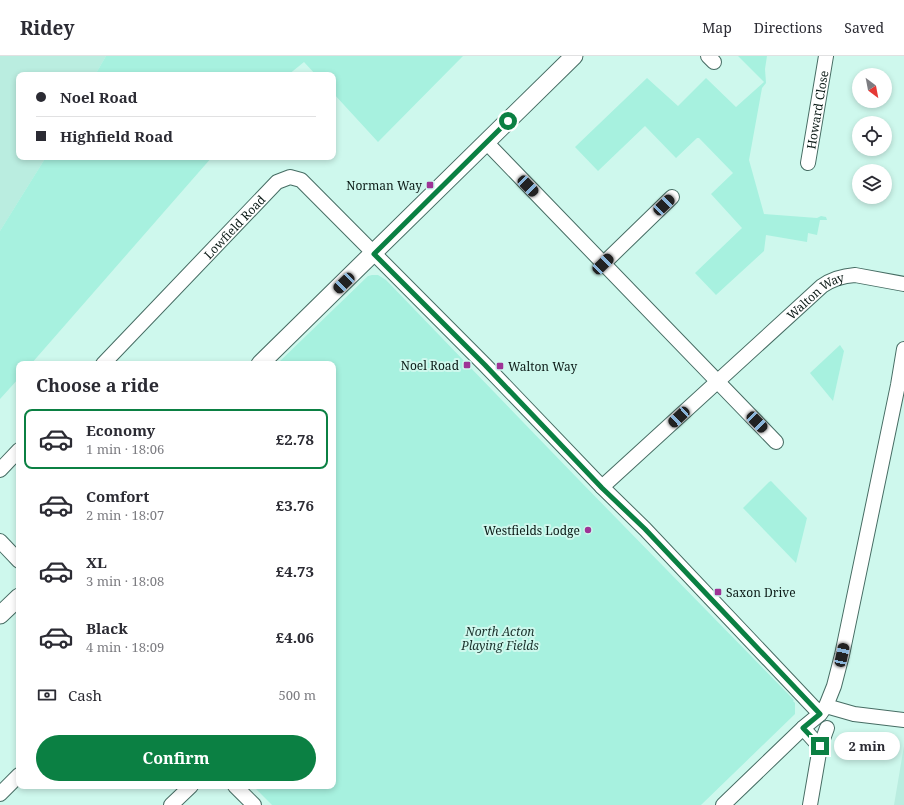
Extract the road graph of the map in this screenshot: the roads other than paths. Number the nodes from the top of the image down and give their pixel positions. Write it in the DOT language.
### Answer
graph roads {
  1 [pos="574,56"];
  2 [pos="826,56"];
  3 [pos="486,142"];
  4 [pos="808,163"];
  5 [pos="672,197"];
  6 [pos="374,254"];
  7 [pos="603,264"];
  8 [pos="904,284"];
  9 [pos="904,349"];
  10 [pos="106,361"];
  11 [pos="263,361"];
  12 [pos="718,382"];
  13 [pos="776,442"];
  14 [pos="16,453"];
  15 [pos="0,470"];
  16 [pos="602,488"];
  17 [pos="0,542"];
  18 [pos="16,558"];
  19 [pos="16,600"];
  20 [pos="0,615"];
  21 [pos="823,710"];
  22 [pos="904,720"];
  23 [pos="803,728"];
  24 [pos="827,728"];
  25 [pos="820,746"];
  26 [pos="16,778"];
  27 [pos="188,789"];
  28 [pos="238,789"];
  29 [pos="0,794"];
  30 [pos="171,805"];
  31 [pos="254,805"];
  32 [pos="722,805"];
  33 [pos="810,805"];
  1 -- 3 [label="street"];
  2 -- 4 [label="street, Howard Close"];
  3 -- 6 [label="street"];
  3 -- 7 [label="street"];
  5 -- 7 [label="street"];
  6 -- 10 [label="street, Lowfield Road"];
  6 -- 11 [label="street"];
  6 -- 16 [label="street, Lowfield Road"];
  7 -- 12 [label="street"];
  8 -- 12 [label="street, Walton Way"];
  9 -- 21 [label="street"];
  12 -- 13 [label="street"];
  12 -- 16 [label="street, Walton Way"];
  14 -- 15 [label="street"];
  16 -- 21 [label="street, Lowfield Road"];
  17 -- 18 [label="street"];
  19 -- 20 [label="street"];
  21 -- 22 [label="street"];
  21 -- 23 [label="street"];
  23 -- 25 [label="street"];
  23 -- 32 [label="street"];
  24 -- 25 [label="street"];
  25 -- 33 [label="street"];
  26 -- 29 [label="street"];
  27 -- 30 [label="street"];
  28 -- 31 [label="street"];
}
